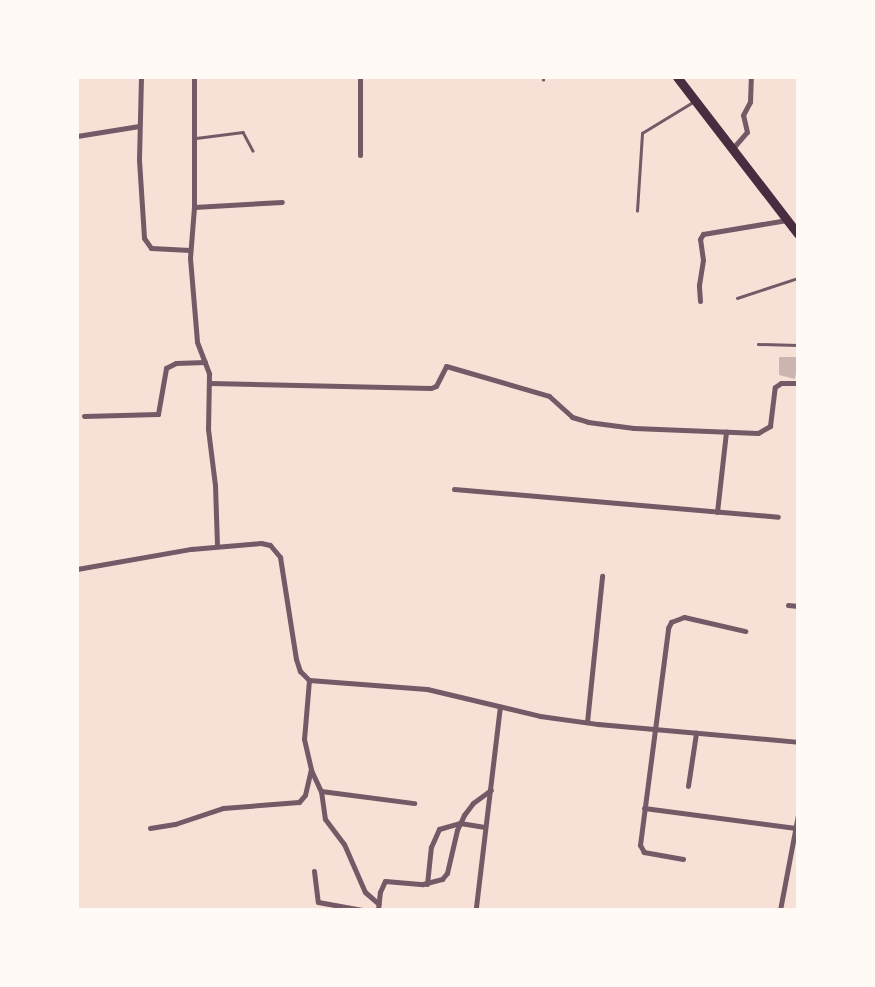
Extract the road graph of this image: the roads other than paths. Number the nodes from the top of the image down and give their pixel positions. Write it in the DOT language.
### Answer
graph roads {
  1 [pos="141,77"];
  2 [pos="194,77"];
  3 [pos="360,77"];
  4 [pos="677,77"];
  5 [pos="751,77"];
  6 [pos="695,100"];
  7 [pos="139,125"];
  8 [pos="77,136"];
  9 [pos="193,138"];
  10 [pos="733,148"];
  11 [pos="253,151"];
  12 [pos="360,155"];
  13 [pos="282,202"];
  14 [pos="194,207"];
  15 [pos="637,211"];
  16 [pos="787,220"];
  17 [pos="798,234"];
  18 [pos="190,250"];
  19 [pos="798,278"];
  20 [pos="737,298"];
  21 [pos="700,301"];
  22 [pos="758,344"];
  23 [pos="798,345"];
  24 [pos="205,362"];
  25 [pos="209,383"];
  26 [pos="798,383"];
  27 [pos="85,416"];
  28 [pos="726,432"];
  29 [pos="454,489"];
  30 [pos="716,512"];
  31 [pos="778,517"];
  32 [pos="217,546"];
  33 [pos="77,569"];
  34 [pos="602,576"];
  35 [pos="788,605"];
  36 [pos="798,606"];
  37 [pos="745,631"];
  38 [pos="309,680"];
  39 [pos="500,706"];
  40 [pos="587,722"];
  41 [pos="653,729"];
  42 [pos="696,733"];
  43 [pos="798,742"];
  44 [pos="311,770"];
  45 [pos="688,786"];
  46 [pos="491,790"];
  47 [pos="321,791"];
  48 [pos="414,803"];
  49 [pos="643,808"];
  50 [pos="798,815"];
  51 [pos="460,823"];
  52 [pos="485,827"];
  53 [pos="150,828"];
  54 [pos="796,828"];
  55 [pos="683,859"];
  56 [pos="314,871"];
  57 [pos="427,884"];
  58 [pos="378,907"];
  59 [pos="476,907"];
  60 [pos="356,910"];
  61 [pos="362,910"];
  62 [pos="780,910"];
  1 -- 7 [label="street"];
  2 -- 9 [label="street"];
  3 -- 12 [label="street"];
  4 -- 6 [label="highway"];
  5 -- 10 [label="street"];
  6 -- 10 [label="highway"];
  6 -- 15 [label="lane"];
  7 -- 8 [label="street"];
  7 -- 18 [label="street"];
  9 -- 11 [label="lane"];
  9 -- 14 [label="street"];
  10 -- 16 [label="highway"];
  13 -- 14 [label="street"];
  14 -- 18 [label="street"];
  16 -- 17 [label="highway"];
  16 -- 21 [label="street"];
  18 -- 24 [label="street"];
  19 -- 20 [label="lane"];
  22 -- 23 [label="lane"];
  24 -- 25 [label="street"];
  24 -- 27 [label="street"];
  25 -- 28 [label="street"];
  25 -- 32 [label="street"];
  26 -- 28 [label="street"];
  28 -- 30 [label="street"];
  29 -- 30 [label="street"];
  30 -- 31 [label="street"];
  32 -- 33 [label="street"];
  32 -- 38 [label="street"];
  34 -- 40 [label="street"];
  35 -- 36 [label="street"];
  37 -- 41 [label="street"];
  38 -- 39 [label="street"];
  38 -- 44 [label="street"];
  39 -- 40 [label="street"];
  39 -- 46 [label="street"];
  40 -- 41 [label="street"];
  41 -- 42 [label="street"];
  41 -- 49 [label="street"];
  42 -- 43 [label="street"];
  42 -- 45 [label="street"];
  44 -- 47 [label="street"];
  44 -- 53 [label="street"];
  46 -- 51 [label="street"];
  46 -- 52 [label="street"];
  47 -- 48 [label="street"];
  47 -- 58 [label="street"];
  49 -- 54 [label="street"];
  49 -- 55 [label="street"];
  50 -- 54 [label="street"];
  51 -- 52 [label="street"];
  51 -- 57 [label="street"];
  51 -- 57 [label="street"];
  52 -- 59 [label="street"];
  54 -- 62 [label="street"];
  56 -- 60 [label="street"];
  57 -- 58 [label="street"];
  60 -- 61 [label="street"];
}
